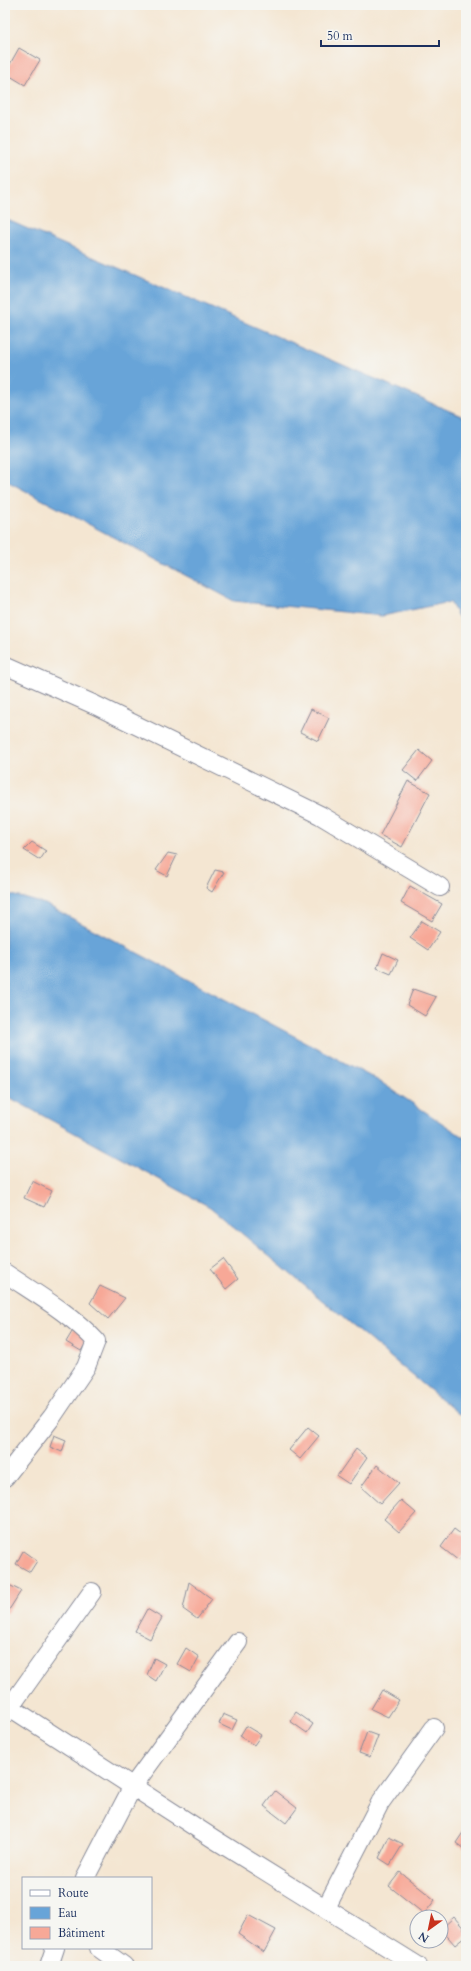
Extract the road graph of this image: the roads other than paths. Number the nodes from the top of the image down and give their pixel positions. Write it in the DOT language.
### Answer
graph roads {
  1 [pos="5,665"];
  2 [pos="440,887"];
  3 [pos="5,1273"];
  4 [pos="5,1477"];
  5 [pos="92,1592"];
  6 [pos="238,1642"];
  7 [pos="6,1708"];
  8 [pos="434,1728"];
  9 [pos="133,1786"];
  10 [pos="86,1877"];
  11 [pos="326,1908"];
  12 [pos="55,1949"];
  13 [pos="100,1949"];
  14 [pos="49,1966"];
  15 [pos="124,1966"];
  16 [pos="418,1966"];
  1 -- 2 [label="street"];
  3 -- 4 [label="street"];
  5 -- 7 [label="street"];
  6 -- 9 [label="street"];
  7 -- 9 [label="street"];
  8 -- 11 [label="street"];
  9 -- 10 [label="street"];
  9 -- 11 [label="street"];
  11 -- 16 [label="street"];
  12 -- 14 [label="street"];
  13 -- 15 [label="street"];
}
